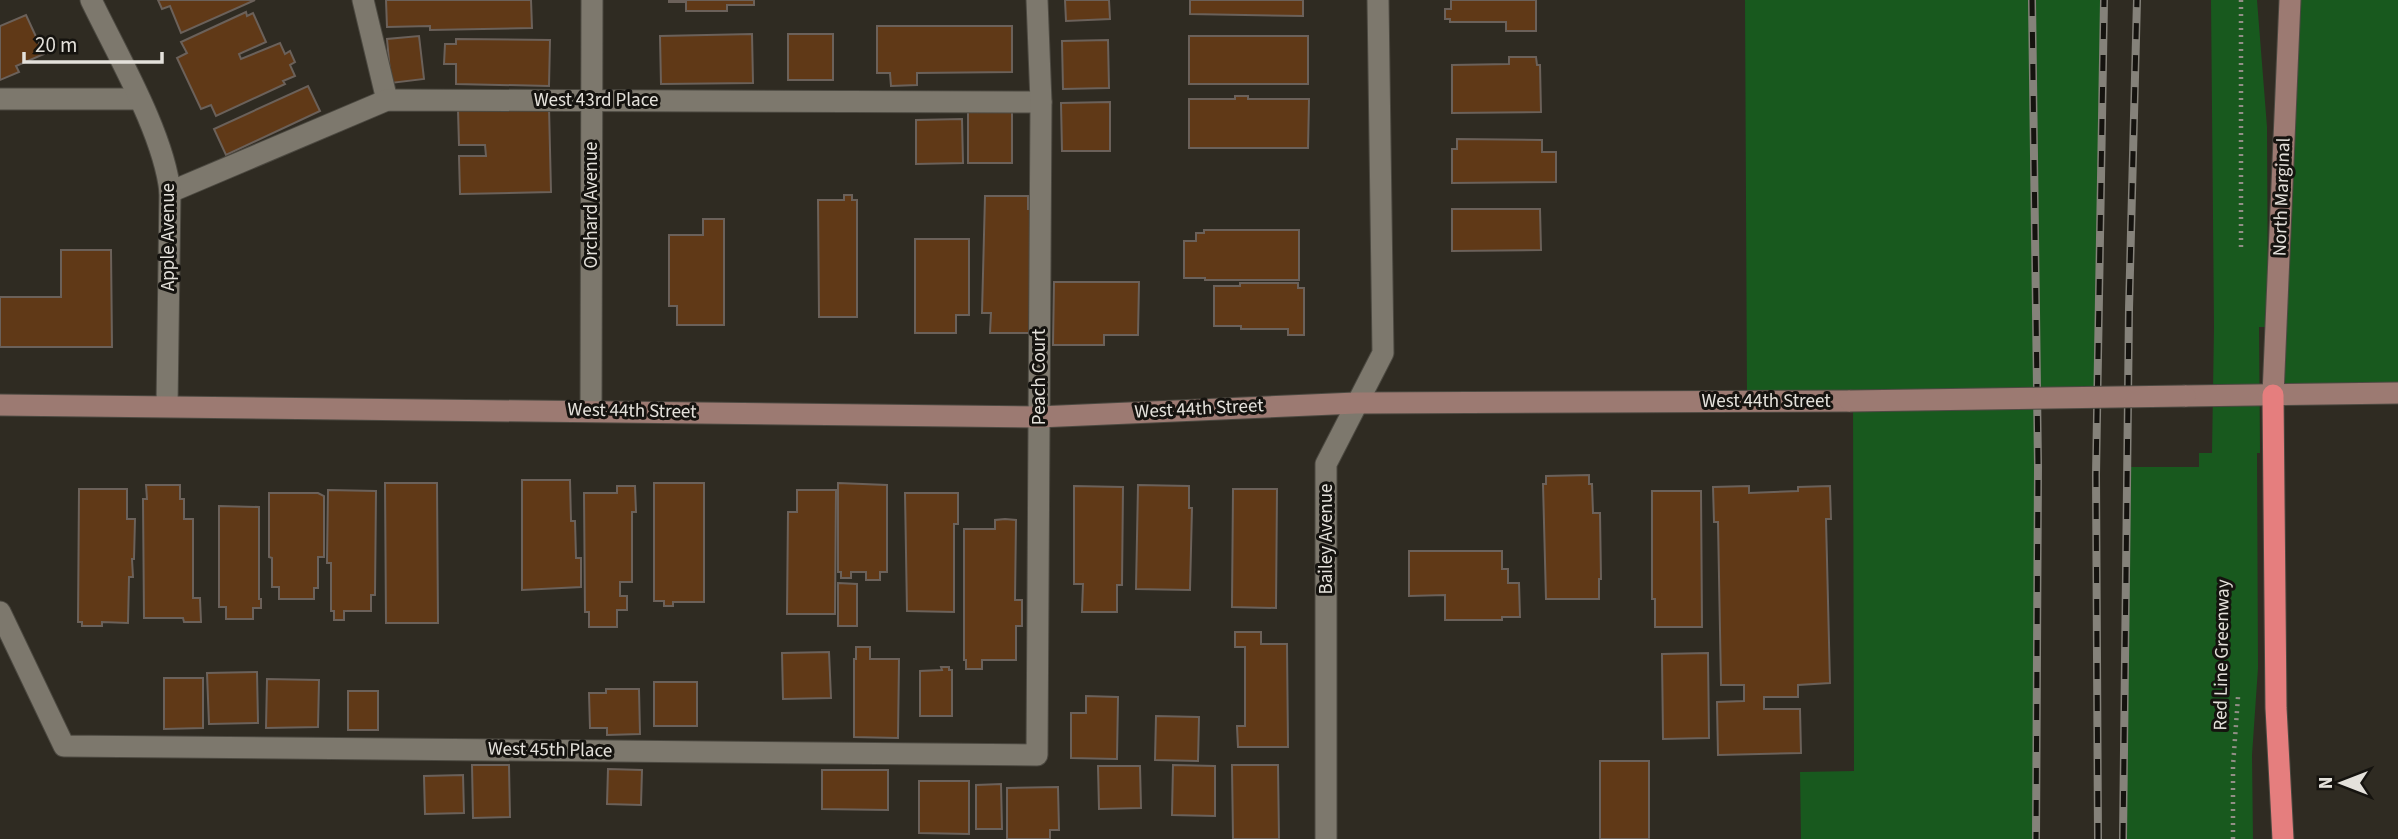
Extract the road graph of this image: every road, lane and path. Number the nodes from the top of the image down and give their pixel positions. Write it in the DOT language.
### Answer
graph roads {
  1 [pos="91,0"];
  2 [pos="363,0"];
  3 [pos="592,0"];
  4 [pos="1037,0"];
  5 [pos="1378,0"];
  6 [pos="2241,0"];
  7 [pos="2290,0"];
  8 [pos="0,99"];
  9 [pos="139,99"];
  10 [pos="591,99"];
  11 [pos="387,100"];
  12 [pos="1041,102"];
  13 [pos="170,192"];
  14 [pos="2241,260"];
  15 [pos="2398,393"];
  16 [pos="2273,395"];
  17 [pos="1356,403"];
  18 [pos="0,405"];
  19 [pos="167,405"];
  20 [pos="591,411"];
  21 [pos="1038,417"];
  22 [pos="0,612"];
  23 [pos="2239,688"];
  24 [pos="1037,755"];
  25 [pos="1326,839"];
  26 [pos="2233,839"];
  27 [pos="2283,839"];
  1 -- 9 [label="street, Apple Avenue"];
  2 -- 11 [label="street"];
  3 -- 10 [label="street, Orchard Avenue"];
  4 -- 12 [label="street, Peach Court"];
  5 -- 17 [label="street, Bailey Avenue"];
  6 -- 14 [label="path"];
  7 -- 16 [label="street, North Marginal"];
  8 -- 9 [label="street"];
  9 -- 13 [label="street, Apple Avenue"];
  10 -- 11 [label="street, West 43rd Place"];
  10 -- 12 [label="street, West 43rd Place"];
  10 -- 20 [label="street, Orchard Avenue"];
  11 -- 13 [label="street, West 43rd Place"];
  12 -- 21 [label="street, Peach Court"];
  13 -- 19 [label="street, Apple Avenue"];
  15 -- 16 [label="street, West 44th Street"];
  16 -- 17 [label="street, West 44th Street, bridge"];
  16 -- 27 [label="highway"];
  17 -- 21 [label="street, West 44th Street"];
  17 -- 25 [label="street, Bailey Avenue"];
  18 -- 19 [label="street, West 44th Street"];
  19 -- 20 [label="street, West 44th Street"];
  20 -- 21 [label="street, West 44th Street"];
  21 -- 24 [label="street, Peach Court"];
  22 -- 24 [label="street, West 45th Place"];
  23 -- 26 [label="path, Red Line Greenway"];
}
